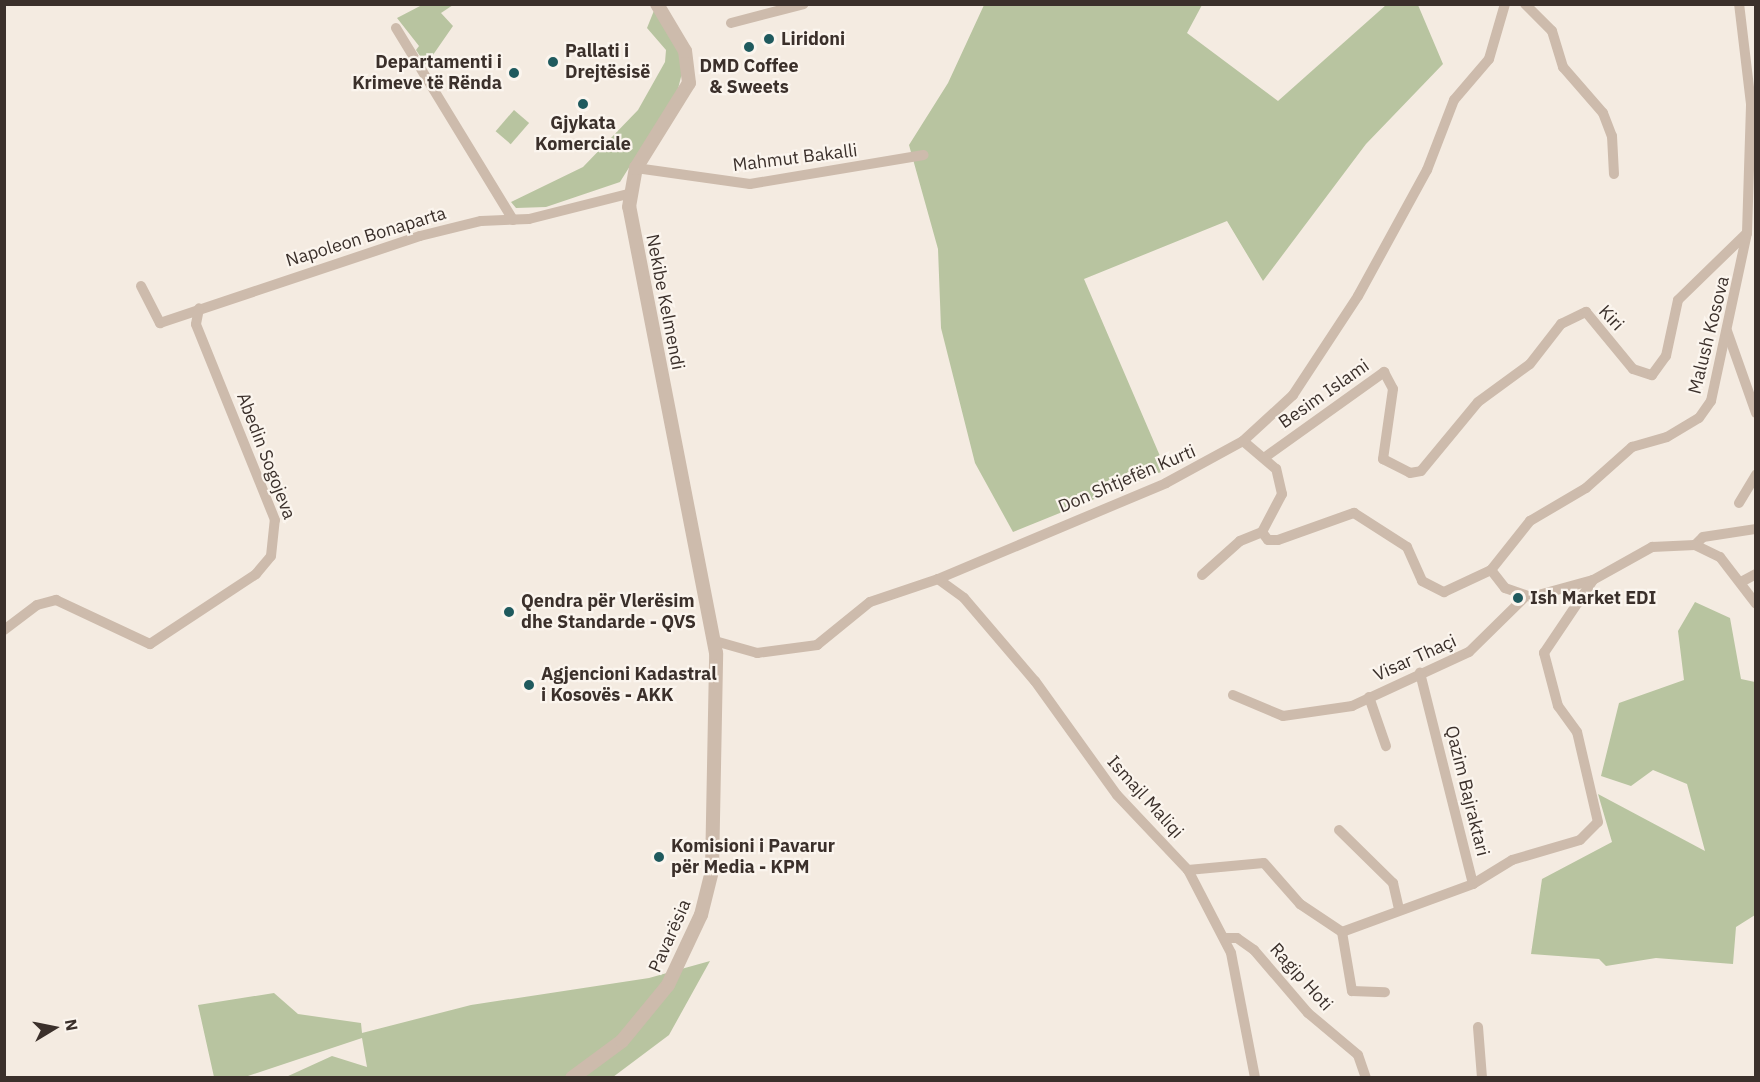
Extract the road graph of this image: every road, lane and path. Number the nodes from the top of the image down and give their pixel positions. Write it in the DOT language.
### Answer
graph roads {
  1 [pos="657,4"];
  2 [pos="804,4"];
  3 [pos="1505,4"];
  4 [pos="1525,4"];
  5 [pos="1739,4"];
  6 [pos="731,23"];
  7 [pos="396,28"];
  8 [pos="1742,35"];
  9 [pos="1755,42"];
  10 [pos="924,155"];
  11 [pos="636,168"];
  12 [pos="1614,174"];
  13 [pos="628,194"];
  14 [pos="513,220"];
  15 [pos="1747,233"];
  16 [pos="141,286"];
  17 [pos="199,308"];
  18 [pos="1726,328"];
  19 [pos="1755,413"];
  20 [pos="1243,441"];
  21 [pos="1264,458"];
  22 [pos="1387,463"];
  23 [pos="1755,475"];
  24 [pos="1739,503"];
  25 [pos="1755,529"];
  26 [pos="1262,532"];
  27 [pos="1695,545"];
  28 [pos="1491,570"];
  29 [pos="1755,574"];
  30 [pos="1202,575"];
  31 [pos="938,579"];
  32 [pos="1593,580"];
  33 [pos="1741,582"];
  34 [pos="1524,598"];
  35 [pos="1755,604"];
  36 [pos="712,626"];
  37 [pos="4,630"];
  38 [pos="715,641"];
  39 [pos="1420,673"];
  40 [pos="1233,695"];
  41 [pos="1369,697"];
  42 [pos="1386,746"];
  43 [pos="1339,830"];
  44 [pos="1188,870"];
  45 [pos="1473,884"];
  46 [pos="1399,908"];
  47 [pos="1341,932"];
  48 [pos="1224,938"];
  49 [pos="1385,992"];
  50 [pos="1478,1027"];
  51 [pos="572,1077"];
  52 [pos="1255,1077"];
  53 [pos="1366,1077"];
  54 [pos="1482,1077"];
  1 -- 11 [label="street, Nekibe Kelmendi"];
  2 -- 6 [label="street"];
  3 -- 20 [label="street, Don Shtjefën Kurti"];
  4 -- 12 [label="street"];
  5 -- 8 [label="street, Malush Kosova"];
  7 -- 14 [label="street"];
  8 -- 9 [label="street"];
  8 -- 15 [label="street, Malush Kosova"];
  10 -- 11 [label="street, Mahmut Bakalli"];
  11 -- 13 [label="street, Nekibe Kelmendi"];
  13 -- 14 [label="street, Napoleon Bonaparta"];
  13 -- 36 [label="street, Nekibe Kelmendi"];
  14 -- 17 [label="street, Napoleon Bonaparta"];
  15 -- 18 [label="street, Malush Kosova"];
  15 -- 22 [label="street, Kiri"];
  16 -- 17 [label="street, Napoleon Bonaparta"];
  17 -- 37 [label="street, Abedin Sogojeva"];
  18 -- 19 [label="street"];
  18 -- 28 [label="street, Malush Kosova"];
  20 -- 21 [label="street"];
  20 -- 31 [label="street, Don Shtjefën Kurti"];
  21 -- 22 [label="street, Besim Islami"];
  21 -- 26 [label="street"];
  23 -- 24 [label="street"];
  25 -- 27 [label="street"];
  26 -- 28 [label="street"];
  26 -- 30 [label="street"];
  27 -- 32 [label="street"];
  27 -- 33 [label="street"];
  28 -- 34 [label="street"];
  29 -- 33 [label="street"];
  31 -- 38 [label="street, Don Shtjefën Kurti"];
  31 -- 44 [label="street, Ismajl Maliqi"];
  32 -- 34 [label="street"];
  32 -- 45 [label="street"];
  33 -- 35 [label="street"];
  34 -- 39 [label="street, Visar Thaçi"];
  36 -- 38 [label="street, Pavarësia"];
  38 -- 51 [label="street, Pavarësia"];
  39 -- 41 [label="street, Visar Thaçi"];
  39 -- 45 [label="street, Qazim Bajraktari"];
  40 -- 41 [label="street, Visar Thaçi"];
  41 -- 42 [label="street, Visar Thaçi"];
  43 -- 46 [label="street"];
  44 -- 47 [label="street"];
  44 -- 48 [label="street, Ismajl Maliqi"];
  45 -- 46 [label="street, Qazim Bajraktari"];
  46 -- 47 [label="street, Qazim Bajraktari"];
  47 -- 49 [label="street"];
  48 -- 52 [label="street, Ismajl Maliqi"];
  48 -- 53 [label="street, Ragip Hoti"];
  50 -- 54 [label="street"];
}
